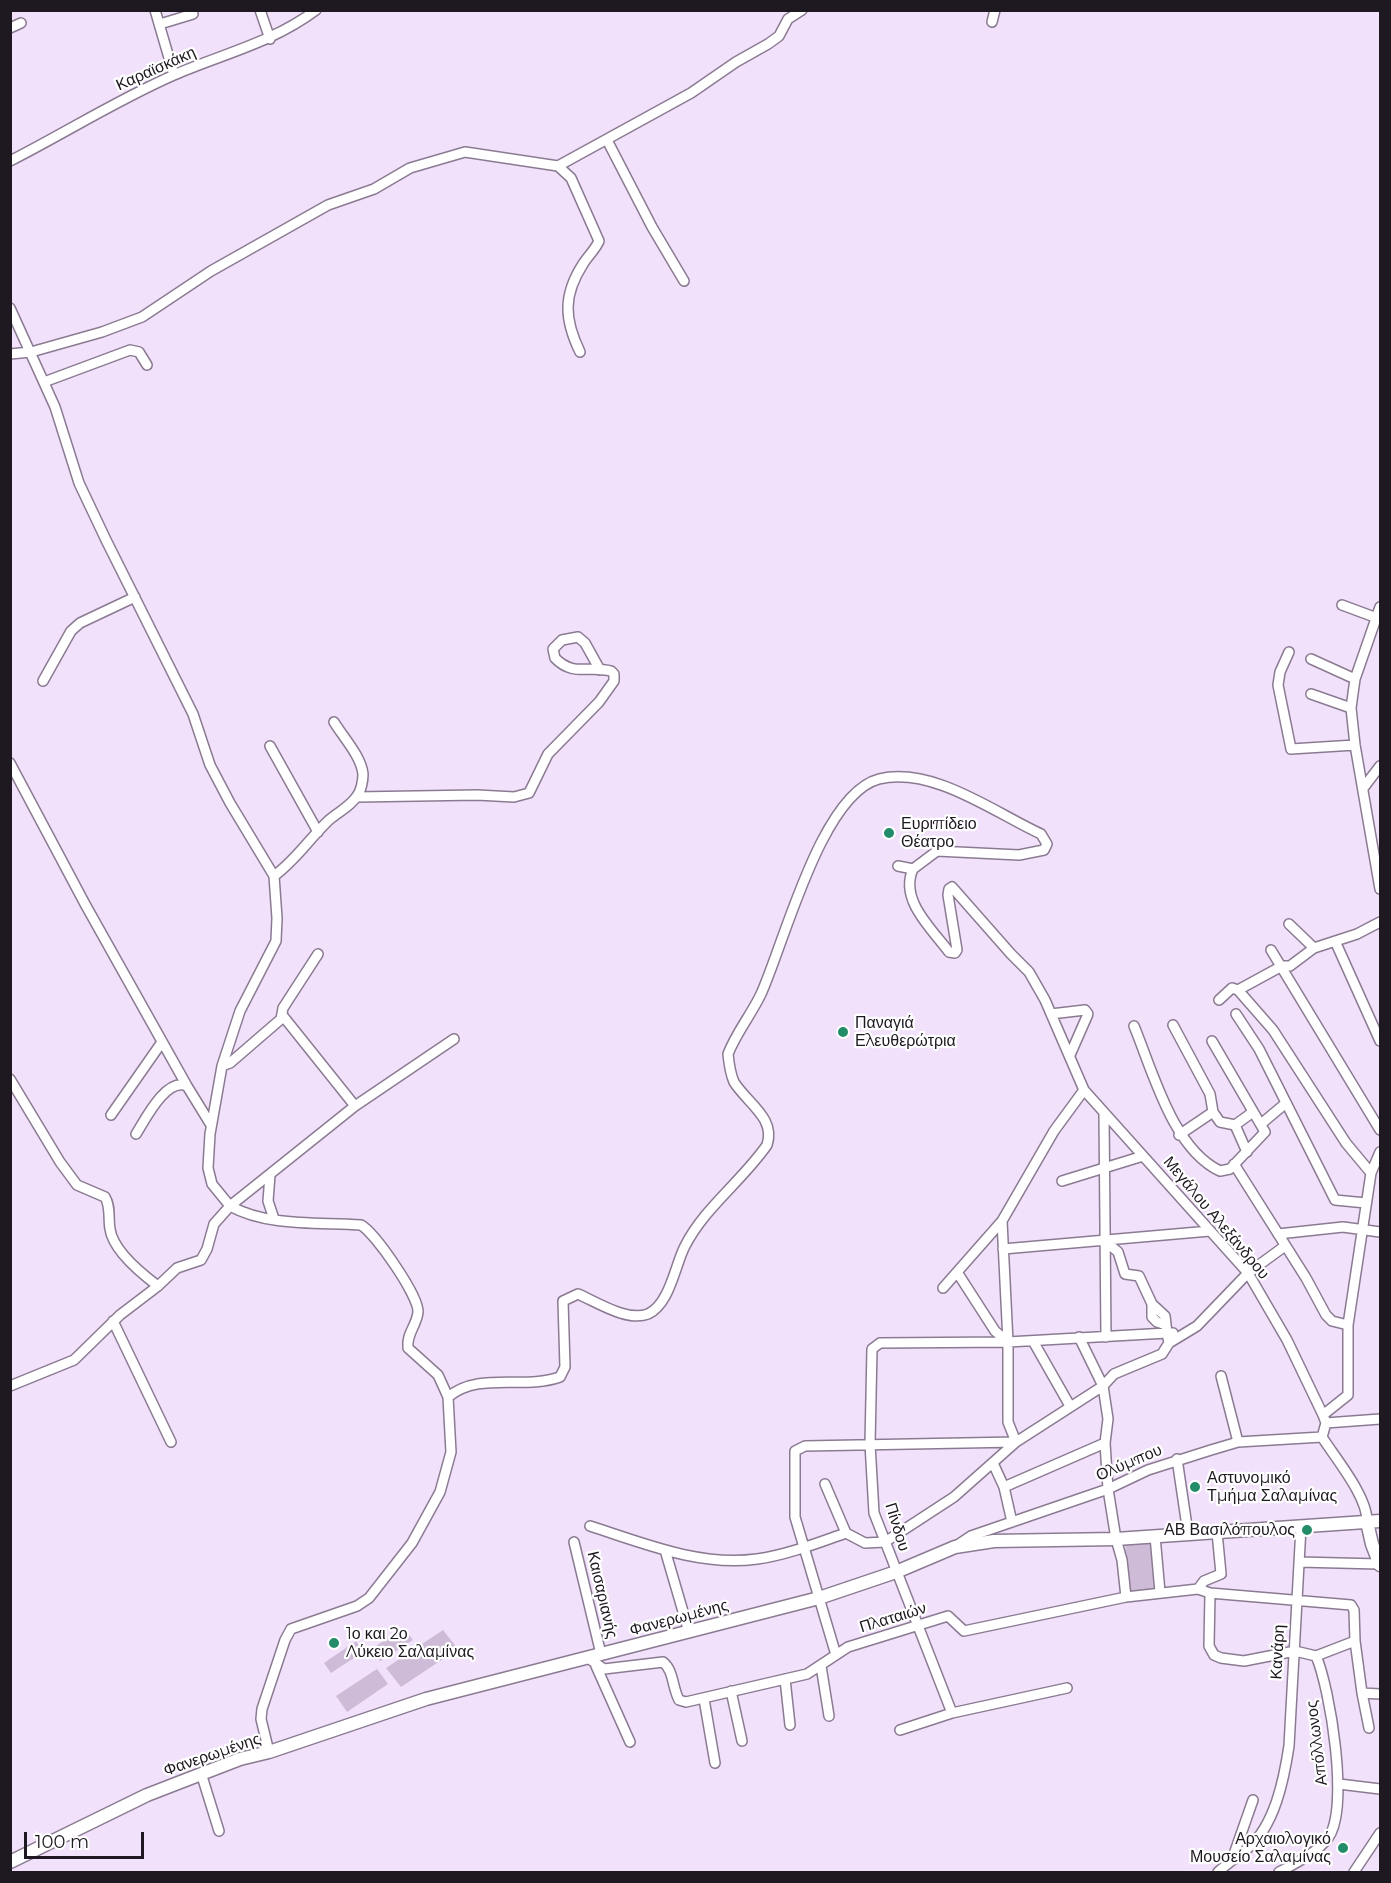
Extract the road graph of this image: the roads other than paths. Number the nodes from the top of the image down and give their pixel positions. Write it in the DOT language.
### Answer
graph roads {
  1 [pos="155,10"];
  2 [pos="260,10"];
  3 [pos="316,10"];
  4 [pos="802,10"];
  5 [pos="996,10"];
  6 [pos="193,14"];
  7 [pos="992,22"];
  8 [pos="21,23"];
  9 [pos="160,24"];
  10 [pos="10,28"];
  11 [pos="270,39"];
  12 [pos="174,75"];
  13 [pos="607,140"];
  14 [pos="10,161"];
  15 [pos="558,166"];
  16 [pos="684,281"];
  17 [pos="10,308"];
  18 [pos="31,352"];
  19 [pos="580,352"];
  20 [pos="10,354"];
  21 [pos="147,365"];
  22 [pos="44,382"];
  23 [pos="135,597"];
  24 [pos="1342,605"];
  25 [pos="1380,607"];
  26 [pos="1377,618"];
  27 [pos="1289,652"];
  28 [pos="1311,659"];
  29 [pos="600,670"];
  30 [pos="1354,679"];
  31 [pos="44,681"];
  32 [pos="1311,694"];
  33 [pos="1351,708"];
  34 [pos="334,722"];
  35 [pos="1355,745"];
  36 [pos="270,746"];
  37 [pos="10,763"];
  38 [pos="1380,766"];
  39 [pos="1364,787"];
  40 [pos="357,796"];
  41 [pos="318,832"];
  42 [pos="1377,859"];
  43 [pos="898,866"];
  44 [pos="913,869"];
  45 [pos="274,876"];
  46 [pos="1380,890"];
  47 [pos="1380,922"];
  48 [pos="1289,924"];
  49 [pos="1335,941"];
  50 [pos="1314,948"];
  51 [pos="1271,950"];
  52 [pos="318,954"];
  53 [pos="1282,966"];
  54 [pos="1238,990"];
  55 [pos="1219,1000"];
  56 [pos="1051,1014"];
  57 [pos="1236,1014"];
  58 [pos="283,1016"];
  59 [pos="1173,1025"];
  60 [pos="1134,1026"];
  61 [pos="454,1039"];
  62 [pos="1380,1039"];
  63 [pos="1212,1041"];
  64 [pos="162,1042"];
  65 [pos="1070,1056"];
  66 [pos="222,1066"];
  67 [pos="10,1079"];
  68 [pos="187,1086"];
  69 [pos="1084,1090"];
  70 [pos="1286,1103"];
  71 [pos="355,1106"];
  72 [pos="1213,1112"];
  73 [pos="1253,1112"];
  74 [pos="1104,1114"];
  75 [pos="111,1115"];
  76 [pos="1261,1124"];
  77 [pos="211,1125"];
  78 [pos="1235,1125"];
  79 [pos="1380,1130"];
  80 [pos="136,1134"];
  81 [pos="1179,1135"];
  82 [pos="1247,1152"];
  83 [pos="1380,1152"];
  84 [pos="1143,1156"];
  85 [pos="1234,1164"];
  86 [pos="1104,1168"];
  87 [pos="1371,1173"];
  88 [pos="270,1175"];
  89 [pos="1062,1181"];
  90 [pos="1366,1203"];
  91 [pos="230,1206"];
  92 [pos="274,1219"];
  93 [pos="1002,1221"];
  94 [pos="1363,1230"];
  95 [pos="1210,1231"];
  96 [pos="1380,1232"];
  97 [pos="1278,1234"];
  98 [pos="1105,1241"];
  99 [pos="1285,1246"];
  100 [pos="1003,1249"];
  101 [pos="957,1272"];
  102 [pos="1248,1274"];
  103 [pos="158,1286"];
  104 [pos="943,1288"];
  105 [pos="113,1321"];
  106 [pos="1348,1324"];
  107 [pos="1167,1334"];
  108 [pos="1079,1337"];
  109 [pos="1106,1337"];
  110 [pos="1033,1341"];
  111 [pos="1008,1342"];
  112 [pos="1221,1376"];
  113 [pos="10,1386"];
  114 [pos="1103,1386"];
  115 [pos="448,1397"];
  116 [pos="1070,1406"];
  117 [pos="1324,1419"];
  118 [pos="1380,1419"];
  119 [pos="1322,1437"];
  120 [pos="171,1442"];
  121 [pos="1016,1442"];
  122 [pos="1238,1442"];
  123 [pos="1105,1443"];
  124 [pos="870,1444"];
  125 [pos="1177,1459"];
  126 [pos="993,1463"];
  127 [pos="825,1484"];
  128 [pos="1004,1487"];
  129 [pos="1108,1490"];
  130 [pos="1380,1521"];
  131 [pos="1012,1522"];
  132 [pos="1367,1522"];
  133 [pos="590,1526"];
  134 [pos="1301,1527"];
  135 [pos="1216,1532"];
  136 [pos="846,1533"];
  137 [pos="1188,1533"];
  138 [pos="1155,1536"];
  139 [pos="1116,1539"];
  140 [pos="574,1542"];
  141 [pos="885,1542"];
  142 [pos="804,1547"];
  143 [pos="955,1547"];
  144 [pos="665,1550"];
  145 [pos="1299,1562"];
  146 [pos="1380,1564"];
  147 [pos="896,1572"];
  148 [pos="1198,1589"];
  149 [pos="1160,1592"];
  150 [pos="1210,1593"];
  151 [pos="1126,1597"];
  152 [pos="819,1598"];
  153 [pos="1296,1602"];
  154 [pos="920,1627"];
  155 [pos="689,1632"];
  156 [pos="1354,1641"];
  157 [pos="1295,1651"];
  158 [pos="836,1655"];
  159 [pos="1316,1656"];
  160 [pos="595,1660"];
  161 [pos="821,1666"];
  162 [pos="785,1680"];
  163 [pos="1067,1688"];
  164 [pos="731,1691"];
  165 [pos="1362,1693"];
  166 [pos="1380,1694"];
  167 [pos="704,1699"];
  168 [pos="952,1713"];
  169 [pos="829,1716"];
  170 [pos="790,1725"];
  171 [pos="1369,1728"];
  172 [pos="900,1730"];
  173 [pos="742,1741"];
  174 [pos="630,1742"];
  175 [pos="269,1752"];
  176 [pos="715,1763"];
  177 [pos="201,1773"];
  178 [pos="1339,1784"];
  179 [pos="1380,1789"];
  180 [pos="1253,1800"];
  181 [pos="219,1831"];
  182 [pos="1380,1837"];
  183 [pos="1233,1857"];
  184 [pos="10,1862"];
  185 [pos="1294,1864"];
  186 [pos="1218,1872"];
  187 [pos="1279,1872"];
  188 [pos="1300,1872"];
  189 [pos="1354,1872"];
  1 -- 9 [label="street"];
  2 -- 11 [label="street"];
  3 -- 11 [label="street, Καραϊσκάκη"];
  4 -- 13 [label="street"];
  5 -- 7 [label="street"];
  6 -- 9 [label="street"];
  8 -- 10 [label="street"];
  9 -- 12 [label="street"];
  11 -- 12 [label="street, Καραϊσκάκη"];
  12 -- 14 [label="street, Καραϊσκάκη"];
  13 -- 15 [label="street"];
  13 -- 16 [label="street"];
  15 -- 18 [label="street"];
  15 -- 19 [label="street"];
  17 -- 18 [label="street"];
  18 -- 20 [label="street"];
  18 -- 22 [label="street"];
  21 -- 22 [label="street"];
  22 -- 23 [label="street"];
  23 -- 31 [label="street"];
  23 -- 45 [label="street"];
  24 -- 26 [label="street"];
  25 -- 26 [label="street"];
  26 -- 30 [label="street"];
  27 -- 35 [label="street"];
  28 -- 30 [label="street"];
  29 -- 29 [label="street"];
  29 -- 40 [label="street"];
  30 -- 33 [label="street"];
  32 -- 33 [label="street"];
  33 -- 35 [label="street"];
  34 -- 40 [label="street"];
  35 -- 39 [label="street"];
  36 -- 41 [label="street"];
  37 -- 64 [label="street"];
  38 -- 39 [label="street"];
  39 -- 42 [label="street"];
  40 -- 41 [label="street"];
  41 -- 45 [label="street"];
  42 -- 46 [label="street"];
  43 -- 44 [label="street"];
  44 -- 56 [label="street, Μεγάλου Αλεξάνδρου"];
  44 -- 115 [label="street"];
  45 -- 66 [label="street"];
  47 -- 49 [label="street"];
  48 -- 50 [label="street"];
  49 -- 50 [label="street"];
  49 -- 62 [label="street"];
  50 -- 53 [label="street"];
  51 -- 53 [label="street"];
  52 -- 58 [label="street"];
  53 -- 54 [label="street"];
  53 -- 79 [label="street"];
  54 -- 55 [label="street"];
  54 -- 87 [label="street"];
  56 -- 65 [label="street, Μεγάλου Αλεξάνδρου"];
  56 -- 65 [label="street"];
  57 -- 70 [label="street"];
  58 -- 66 [label="street"];
  58 -- 71 [label="street"];
  59 -- 72 [label="street"];
  60 -- 81 [label="street"];
  61 -- 71 [label="street"];
  63 -- 73 [label="street"];
  64 -- 68 [label="street"];
  64 -- 75 [label="street"];
  65 -- 69 [label="street, Μεγάλου Αλεξάνδρου"];
  66 -- 77 [label="street"];
  67 -- 103 [label="street"];
  68 -- 77 [label="street"];
  68 -- 80 [label="street"];
  69 -- 74 [label="street, Μεγάλου Αλεξάνδρου"];
  69 -- 93 [label="street"];
  70 -- 76 [label="street"];
  70 -- 90 [label="street"];
  71 -- 88 [label="street"];
  72 -- 78 [label="street"];
  72 -- 81 [label="street"];
  73 -- 76 [label="street"];
  73 -- 78 [label="street"];
  74 -- 84 [label="street, Μεγάλου Αλεξάνδρου"];
  74 -- 86 [label="street"];
  76 -- 82 [label="street"];
  77 -- 91 [label="street"];
  78 -- 82 [label="street"];
  81 -- 85 [label="street"];
  82 -- 85 [label="street"];
  83 -- 87 [label="street"];
  84 -- 86 [label="street"];
  84 -- 95 [label="street, Μεγάλου Αλεξάνδρου"];
  85 -- 97 [label="street"];
  86 -- 89 [label="street"];
  86 -- 98 [label="street"];
  87 -- 90 [label="street"];
  88 -- 91 [label="street"];
  88 -- 92 [label="street"];
  90 -- 94 [label="street"];
  91 -- 92 [label="street"];
  91 -- 103 [label="street"];
  92 -- 115 [label="street"];
  93 -- 100 [label="street"];
  93 -- 101 [label="street"];
  94 -- 96 [label="street"];
  94 -- 97 [label="street"];
  94 -- 106 [label="street"];
  95 -- 98 [label="street"];
  95 -- 102 [label="street, Μεγάλου Αλεξάνδρου"];
  97 -- 99 [label="street"];
  98 -- 100 [label="street"];
  98 -- 107 [label="street"];
  98 -- 109 [label="street"];
  99 -- 102 [label="street"];
  99 -- 106 [label="street"];
  100 -- 111 [label="street"];
  101 -- 104 [label="street"];
  101 -- 111 [label="street"];
  102 -- 107 [label="street"];
  102 -- 117 [label="street, Μεγάλου Αλεξάνδρου"];
  103 -- 105 [label="street"];
  105 -- 113 [label="street"];
  105 -- 120 [label="street"];
  106 -- 117 [label="street"];
  107 -- 109 [label="street"];
  107 -- 114 [label="street"];
  108 -- 109 [label="street"];
  108 -- 110 [label="street"];
  108 -- 114 [label="street"];
  110 -- 111 [label="street"];
  110 -- 116 [label="street"];
  111 -- 121 [label="street"];
  111 -- 124 [label="street, Πίνδου"];
  112 -- 122 [label="street"];
  114 -- 116 [label="street"];
  114 -- 123 [label="street"];
  115 -- 175 [label="street"];
  116 -- 121 [label="street"];
  117 -- 118 [label="street"];
  117 -- 119 [label="street"];
  119 -- 122 [label="street, Ολύμπου"];
  119 -- 132 [label="street"];
  121 -- 124 [label="street"];
  121 -- 126 [label="street"];
  122 -- 125 [label="street, Ολύμπου"];
  123 -- 128 [label="street"];
  123 -- 129 [label="street"];
  124 -- 141 [label="street, Πίνδου"];
  124 -- 142 [label="street"];
  125 -- 129 [label="street, Ολύμπου"];
  125 -- 137 [label="street"];
  126 -- 128 [label="street"];
  126 -- 141 [label="street"];
  127 -- 136 [label="street"];
  128 -- 131 [label="street"];
  129 -- 131 [label="street, Ολύμπου"];
  129 -- 139 [label="street"];
  130 -- 132 [label="main road, Φανερωμένης"];
  131 -- 143 [label="street, Ολύμπου"];
  132 -- 134 [label="main road, Φανερωμένης"];
  132 -- 146 [label="main road"];
  133 -- 144 [label="street"];
  134 -- 135 [label="main road, Φανερωμένης"];
  134 -- 145 [label="street, Κανάρη"];
  135 -- 137 [label="main road, Φανερωμένης"];
  135 -- 148 [label="street"];
  136 -- 141 [label="street"];
  136 -- 142 [label="street"];
  137 -- 138 [label="main road, Φανερωμένης"];
  138 -- 139 [label="main road, Φανερωμένης"];
  138 -- 149 [label="street"];
  139 -- 143 [label="main road, Φανερωμένης"];
  139 -- 151 [label="street"];
  140 -- 160 [label="street, Καισαριανής"];
  141 -- 147 [label="street, Πίνδου"];
  142 -- 144 [label="street"];
  142 -- 152 [label="street"];
  143 -- 147 [label="main road, Φανερωμένης"];
  144 -- 155 [label="street"];
  145 -- 146 [label="street"];
  145 -- 153 [label="street, Κανάρη"];
  147 -- 152 [label="main road, Φανερωμένης"];
  147 -- 154 [label="street, Πίνδου"];
  148 -- 149 [label="street"];
  148 -- 150 [label="street"];
  149 -- 151 [label="street"];
  150 -- 153 [label="street"];
  150 -- 157 [label="street"];
  151 -- 154 [label="street, Πλαταιών"];
  152 -- 155 [label="main road, Φανερωμένης"];
  152 -- 158 [label="street"];
  153 -- 156 [label="street"];
  153 -- 157 [label="street, Κανάρη"];
  154 -- 158 [label="street, Πλαταιών"];
  154 -- 168 [label="street, Πίνδου"];
  155 -- 160 [label="main road, Φανερωμένης"];
  156 -- 159 [label="street"];
  156 -- 165 [label="street"];
  157 -- 159 [label="street"];
  157 -- 183 [label="street, Κανάρη"];
  158 -- 161 [label="street, Πλαταιών"];
  159 -- 178 [label="street, Απόλλωνος"];
  160 -- 167 [label="street"];
  160 -- 174 [label="street, Καισαριανής"];
  160 -- 175 [label="main road, Φανερωμένης"];
  161 -- 162 [label="street, Πλαταιών"];
  161 -- 169 [label="street"];
  162 -- 164 [label="street, Πλαταιών"];
  162 -- 170 [label="street"];
  163 -- 168 [label="street"];
  164 -- 167 [label="street, Πλαταιών"];
  164 -- 173 [label="street"];
  165 -- 166 [label="street"];
  165 -- 171 [label="street"];
  167 -- 176 [label="street"];
  168 -- 172 [label="street"];
  175 -- 177 [label="main road, Φανερωμένης"];
  177 -- 181 [label="street"];
  177 -- 184 [label="main road, Φανερωμένης"];
  178 -- 179 [label="street"];
  178 -- 185 [label="street, Απόλλωνος"];
  180 -- 183 [label="street"];
  182 -- 189 [label="street"];
  183 -- 186 [label="street, Κανάρη"];
  185 -- 187 [label="street, Απόλλωνος"];
  185 -- 188 [label="street"];
}
